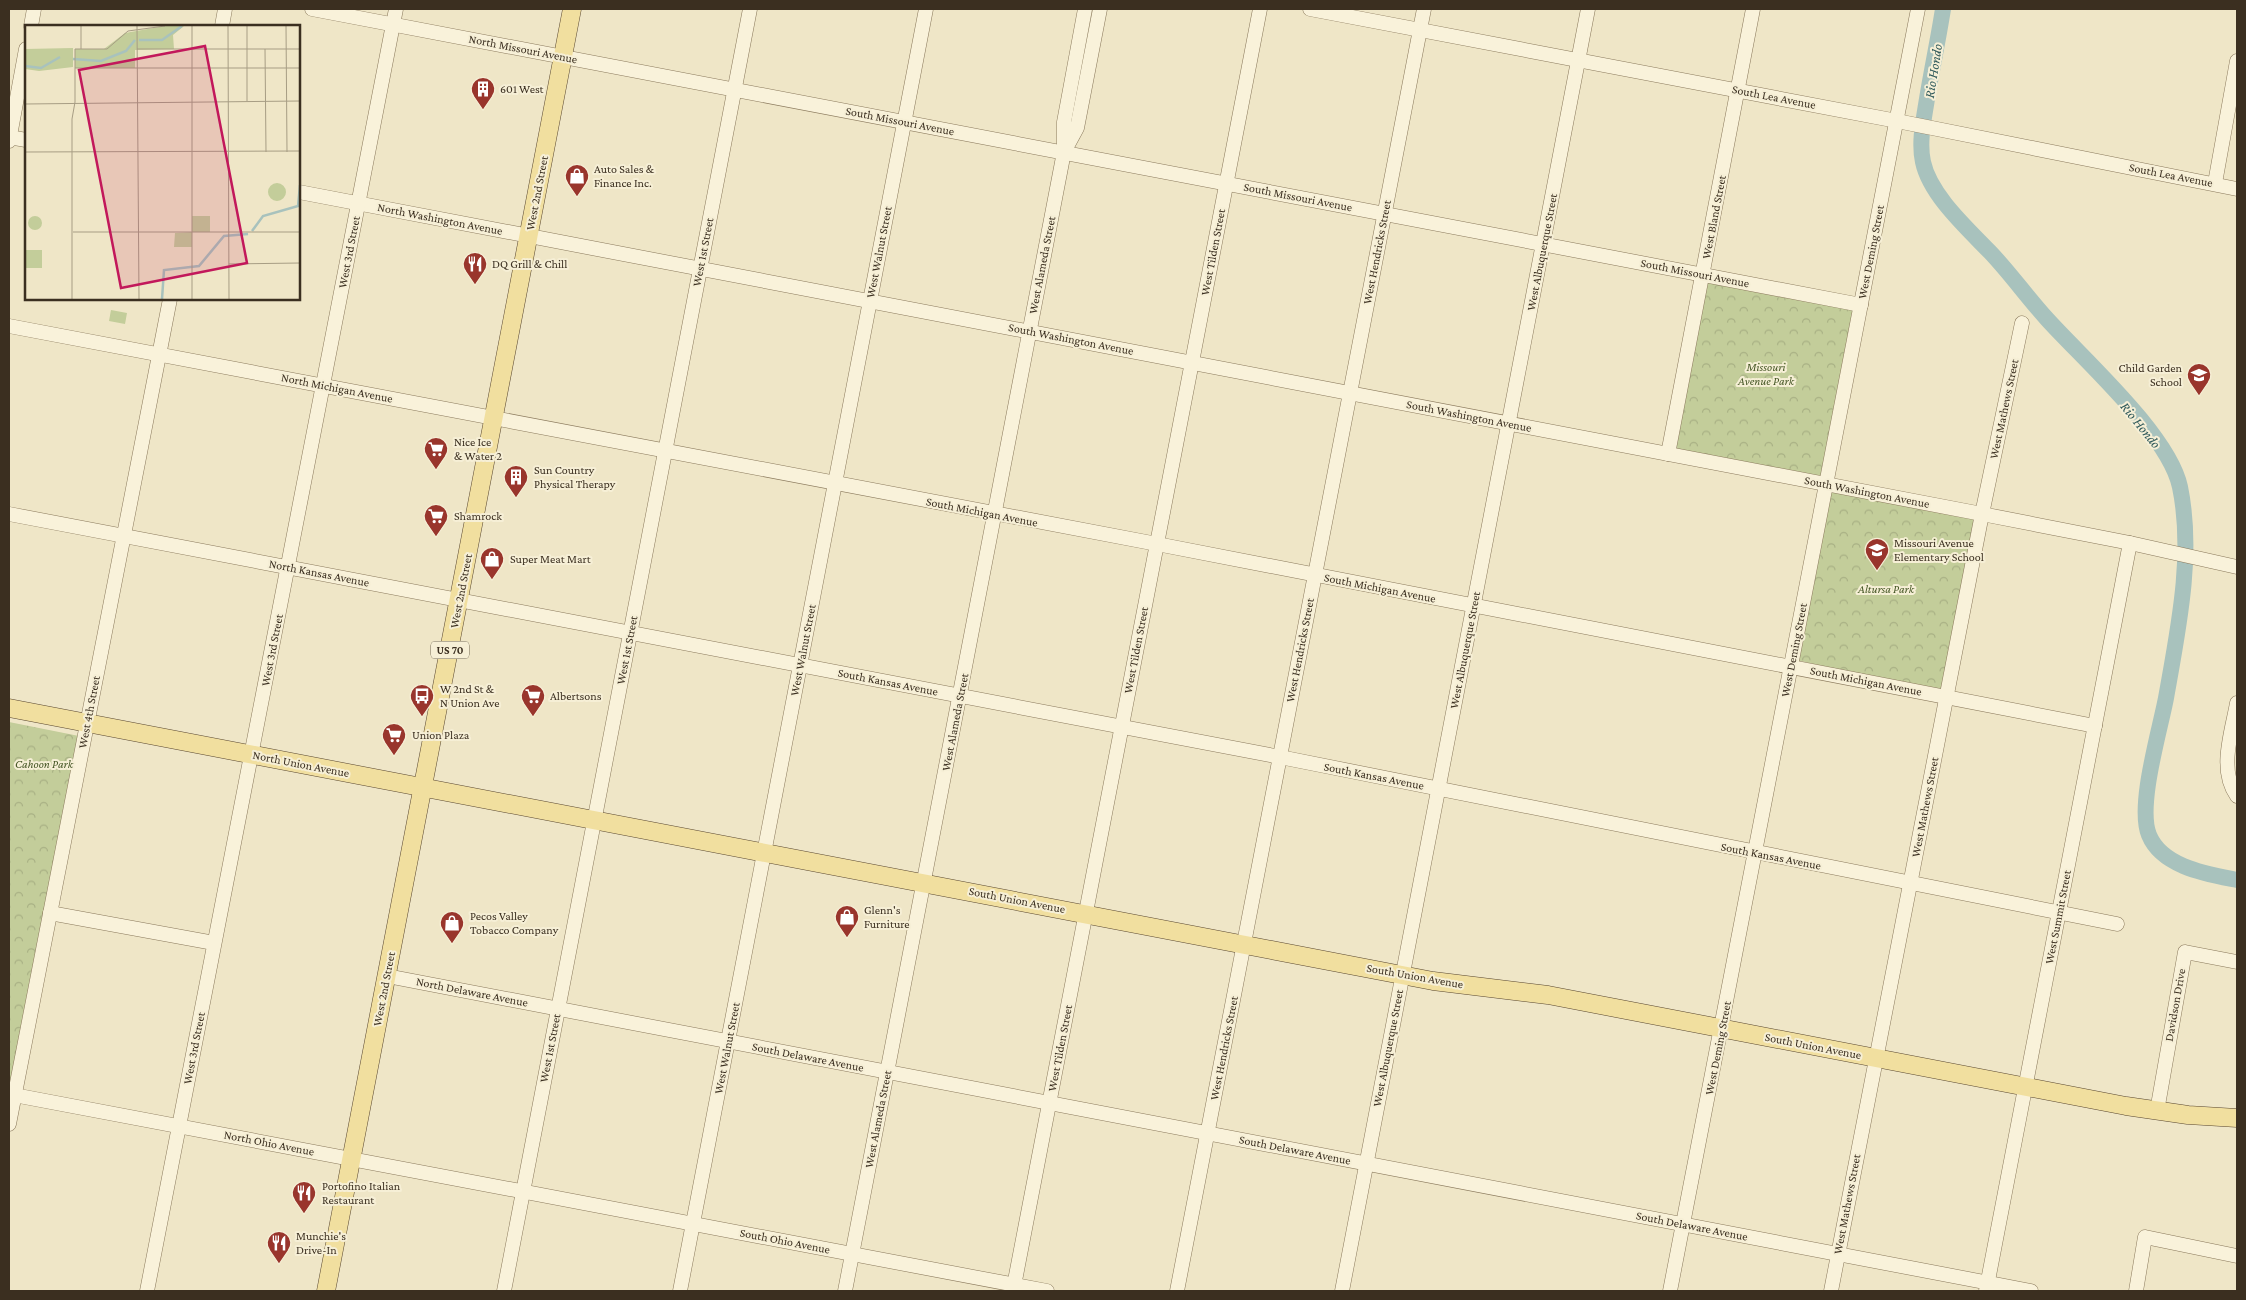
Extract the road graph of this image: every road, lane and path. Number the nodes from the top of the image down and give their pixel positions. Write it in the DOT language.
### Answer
graph roads {
  1 [pos="34,9"];
  2 [pos="225,9"];
  3 [pos="312,9"];
  4 [pos="396,9"];
  5 [pos="572,9"];
  6 [pos="750,9"];
  7 [pos="926,9"];
  8 [pos="1085,9"];
  9 [pos="1100,9"];
  10 [pos="1260,9"];
  11 [pos="1310,9"];
  12 [pos="1424,9"];
  13 [pos="1588,9"];
  14 [pos="1753,9"];
  15 [pos="1918,9"];
  16 [pos="393,24"];
  17 [pos="31,25"];
  18 [pos="222,25"];
  19 [pos="1420,30"];
  20 [pos="25,54"];
  21 [pos="563,56"];
  22 [pos="1578,60"];
  23 [pos="2237,61"];
  24 [pos="734,89"];
  25 [pos="1738,90"];
  26 [pos="1897,121"];
  27 [pos="904,122"];
  28 [pos="9,138"];
  29 [pos="25,140"];
  30 [pos="1064,152"];
  31 [pos="2214,183"];
  32 [pos="1226,184"];
  33 [pos="2237,189"];
  34 [pos="300,192"];
  35 [pos="358,204"];
  36 [pos="1385,214"];
  37 [pos="529,236"];
  38 [pos="1543,244"];
  39 [pos="700,268"];
  40 [pos="1703,274"];
  41 [pos="170,300"];
  42 [pos="870,301"];
  43 [pos="1861,305"];
  44 [pos="2022,323"];
  45 [pos="9,326"];
  46 [pos="1030,331"];
  47 [pos="160,355"];
  48 [pos="1191,363"];
  49 [pos="323,385"];
  50 [pos="1350,393"];
  51 [pos="494,418"];
  52 [pos="1509,424"];
  53 [pos="665,451"];
  54 [pos="1668,454"];
  55 [pos="835,484"];
  56 [pos="1826,484"];
  57 [pos="9,514"];
  58 [pos="994,514"];
  59 [pos="1982,514"];
  60 [pos="124,536"];
  61 [pos="2130,543"];
  62 [pos="1157,544"];
  63 [pos="288,567"];
  64 [pos="2237,567"];
  65 [pos="1315,576"];
  66 [pos="460,600"];
  67 [pos="1474,606"];
  68 [pos="630,632"];
  69 [pos="800,665"];
  70 [pos="1791,667"];
  71 [pos="960,696"];
  72 [pos="1946,696"];
  73 [pos="2237,703"];
  74 [pos="9,708"];
  75 [pos="87,723"];
  76 [pos="2095,726"];
  77 [pos="1122,727"];
  78 [pos="252,754"];
  79 [pos="1280,758"];
  80 [pos="424,787"];
  81 [pos="1438,789"];
  82 [pos="2237,796"];
  83 [pos="594,819"];
  84 [pos="764,852"];
  85 [pos="1755,853"];
  86 [pos="924,882"];
  87 [pos="1910,884"];
  88 [pos="50,913"];
  89 [pos="1086,913"];
  90 [pos="2059,913"];
  91 [pos="2116,924"];
  92 [pos="214,943"];
  93 [pos="1244,944"];
  94 [pos="2237,962"];
  95 [pos="1402,975"];
  96 [pos="387,976"];
  97 [pos="558,1009"];
  98 [pos="1721,1028"];
  99 [pos="728,1041"];
  100 [pos="1876,1059"];
  101 [pos="887,1072"];
  102 [pos="2026,1087"];
  103 [pos="14,1095"];
  104 [pos="1049,1102"];
  105 [pos="2157,1111"];
  106 [pos="2237,1118"];
  107 [pos="9,1124"];
  108 [pos="178,1126"];
  109 [pos="1208,1133"];
  110 [pos="351,1159"];
  111 [pos="1366,1163"];
  112 [pos="523,1191"];
  113 [pos="693,1224"];
  114 [pos="1683,1225"];
  115 [pos="852,1254"];
  116 [pos="1838,1254"];
  117 [pos="2237,1256"];
  118 [pos="1987,1287"];
  119 [pos="1013,1288"];
  120 [pos="147,1291"];
  121 [pos="326,1291"];
  122 [pos="504,1291"];
  123 [pos="680,1291"];
  124 [pos="845,1291"];
  125 [pos="1047,1291"];
  126 [pos="1177,1291"];
  127 [pos="1342,1291"];
  128 [pos="1670,1291"];
  129 [pos="1830,1291"];
  130 [pos="2031,1291"];
  131 [pos="2136,1291"];
  1 -- 17 [label="street"];
  2 -- 18 [label="street"];
  3 -- 16 [label="street, North Missouri Avenue"];
  4 -- 16 [label="street, West 3rd Street"];
  5 -- 21 [label="main road, West 2nd Street / US 70"];
  6 -- 24 [label="street, West 1st Street"];
  7 -- 27 [label="street, West Walnut Street"];
  8 -- 30 [label="street, West Alameda Street"];
  9 -- 30 [label="street, West Alameda Street"];
  10 -- 32 [label="street, West Tilden Street"];
  11 -- 19 [label="street, South Lea Avenue"];
  12 -- 19 [label="street, West Hendricks Street"];
  13 -- 22 [label="street, West Albuquerque Street"];
  14 -- 25 [label="street, West Bland Street"];
  15 -- 26 [label="street, West Deming Street"];
  16 -- 21 [label="street, North Missouri Avenue"];
  16 -- 35 [label="street, West 3rd Street"];
  19 -- 22 [label="street, South Lea Avenue"];
  19 -- 36 [label="street, West Hendricks Street"];
  20 -- 28 [label="street"];
  21 -- 24 [label="street, North Missouri Avenue"];
  21 -- 37 [label="main road, West 2nd Street / US 70"];
  22 -- 25 [label="street, South Lea Avenue"];
  22 -- 38 [label="street, West Albuquerque Street"];
  23 -- 31 [label="street"];
  24 -- 27 [label="street, South Missouri Avenue"];
  24 -- 39 [label="street, West 1st Street"];
  25 -- 26 [label="street, South Lea Avenue"];
  25 -- 40 [label="street, West Bland Street"];
  26 -- 31 [label="street, South Lea Avenue"];
  26 -- 43 [label="street, West Deming Street"];
  27 -- 30 [label="street, South Missouri Avenue"];
  27 -- 42 [label="street, West Walnut Street"];
  28 -- 29 [label="street"];
  30 -- 32 [label="street, South Missouri Avenue"];
  30 -- 46 [label="street, West Alameda Street"];
  31 -- 33 [label="street, South Lea Avenue"];
  32 -- 36 [label="street, South Missouri Avenue"];
  32 -- 48 [label="street, West Tilden Street"];
  34 -- 35 [label="street, North Washington Avenue"];
  35 -- 37 [label="street, North Washington Avenue"];
  35 -- 49 [label="street, West 3rd Street"];
  36 -- 38 [label="street, South Missouri Avenue"];
  36 -- 50 [label="street, West Hendricks Street"];
  37 -- 39 [label="street, North Washington Avenue"];
  37 -- 51 [label="main road, West 2nd Street / US 70"];
  38 -- 40 [label="street, South Missouri Avenue"];
  38 -- 52 [label="street, West Albuquerque Street"];
  39 -- 42 [label="street, South Washington Avenue"];
  39 -- 53 [label="street, West 1st Street"];
  40 -- 43 [label="street, South Missouri Avenue"];
  40 -- 54 [label="street, West Bland Street"];
  41 -- 47 [label="street, West 4th Street"];
  42 -- 46 [label="street, South Washington Avenue"];
  42 -- 55 [label="street, West Walnut Street"];
  43 -- 56 [label="street, West Deming Street"];
  44 -- 59 [label="street, West Mathews Street"];
  45 -- 47 [label="street, North Michigan Avenue"];
  46 -- 48 [label="street, South Washington Avenue"];
  46 -- 58 [label="street, West Alameda Street"];
  47 -- 49 [label="street, North Michigan Avenue"];
  47 -- 60 [label="street, West 4th Street"];
  48 -- 50 [label="street, South Washington Avenue"];
  48 -- 62 [label="street, West Tilden Street"];
  49 -- 51 [label="street, North Michigan Avenue"];
  49 -- 63 [label="street, West 3rd Street"];
  50 -- 52 [label="street, South Washington Avenue"];
  50 -- 65 [label="street, West Hendricks Street"];
  51 -- 53 [label="street, North Michigan Avenue"];
  51 -- 66 [label="main road, West 2nd Street / US 70"];
  52 -- 54 [label="street, South Washington Avenue"];
  52 -- 67 [label="street, West Albuquerque Street"];
  53 -- 55 [label="street, South Michigan Avenue"];
  53 -- 68 [label="street, West 1st Street"];
  54 -- 56 [label="street, South Washington Avenue"];
  55 -- 58 [label="street, South Michigan Avenue"];
  55 -- 69 [label="street, West Walnut Street"];
  56 -- 59 [label="street, South Washington Avenue"];
  56 -- 70 [label="street, West Deming Street"];
  57 -- 60 [label="street, North Kansas Avenue"];
  58 -- 62 [label="street, South Michigan Avenue"];
  58 -- 71 [label="street, West Alameda Street"];
  59 -- 61 [label="street, South Washington Avenue"];
  59 -- 72 [label="street, West Mathews Street"];
  60 -- 63 [label="street, North Kansas Avenue"];
  60 -- 75 [label="street, West 4th Street"];
  61 -- 64 [label="street, South Washington Avenue"];
  61 -- 76 [label="street, West Summit Street"];
  62 -- 65 [label="street, South Michigan Avenue"];
  62 -- 77 [label="street, West Tilden Street"];
  63 -- 66 [label="street, North Kansas Avenue"];
  63 -- 78 [label="street, West 3rd Street"];
  65 -- 67 [label="street, South Michigan Avenue"];
  65 -- 79 [label="street, West Hendricks Street"];
  66 -- 68 [label="street, North Kansas Avenue"];
  66 -- 80 [label="main road, West 2nd Street / US 70"];
  67 -- 70 [label="street, South Michigan Avenue"];
  67 -- 81 [label="street, West Albuquerque Street"];
  68 -- 69 [label="street, South Kansas Avenue"];
  68 -- 83 [label="street, West 1st Street"];
  69 -- 71 [label="street, South Kansas Avenue"];
  69 -- 84 [label="street, West Walnut Street"];
  70 -- 72 [label="street, South Michigan Avenue"];
  70 -- 85 [label="street, West Deming Street"];
  71 -- 77 [label="street, South Kansas Avenue"];
  71 -- 86 [label="street, West Alameda Street"];
  72 -- 76 [label="street, South Michigan Avenue"];
  72 -- 87 [label="street, West Mathews Street"];
  73 -- 82 [label="street"];
  74 -- 75 [label="main road, North Union Avenue"];
  75 -- 78 [label="main road, North Union Avenue"];
  75 -- 88 [label="street, West 4th Street"];
  76 -- 90 [label="street, West Summit Street"];
  77 -- 79 [label="street, South Kansas Avenue"];
  77 -- 89 [label="street, West Tilden Street"];
  78 -- 80 [label="main road, North Union Avenue"];
  78 -- 92 [label="street, West 3rd Street"];
  79 -- 81 [label="street, South Kansas Avenue"];
  79 -- 93 [label="street, West Hendricks Street"];
  80 -- 83 [label="main road, North Union Avenue"];
  80 -- 96 [label="main road, West 2nd Street / US 70"];
  81 -- 85 [label="street, South Kansas Avenue"];
  81 -- 95 [label="street, West Albuquerque Street"];
  83 -- 84 [label="main road, South Union Avenue"];
  83 -- 97 [label="street, West 1st Street"];
  84 -- 86 [label="main road, South Union Avenue"];
  84 -- 99 [label="street, West Walnut Street"];
  85 -- 87 [label="street, South Kansas Avenue"];
  85 -- 98 [label="street, West Deming Street"];
  86 -- 89 [label="main road, South Union Avenue"];
  86 -- 101 [label="street, West Alameda Street"];
  87 -- 90 [label="street, South Kansas Avenue"];
  87 -- 100 [label="street, West Mathews Street"];
  88 -- 92 [label="street"];
  88 -- 103 [label="street, West 4th Street"];
  89 -- 93 [label="main road, South Union Avenue"];
  89 -- 104 [label="street, West Tilden Street"];
  90 -- 91 [label="street, South Kansas Avenue"];
  90 -- 102 [label="street, West Summit Street"];
  92 -- 108 [label="street, West 3rd Street"];
  93 -- 95 [label="main road, South Union Avenue"];
  93 -- 109 [label="street, West Hendricks Street"];
  94 -- 105 [label="street, Davidson Drive"];
  95 -- 98 [label="main road, South Union Avenue"];
  95 -- 111 [label="street, West Albuquerque Street"];
  96 -- 97 [label="street, North Delaware Avenue"];
  96 -- 110 [label="main road, West 2nd Street / US 70"];
  97 -- 99 [label="street, South Delaware Avenue"];
  97 -- 112 [label="street, West 1st Street"];
  98 -- 100 [label="main road, South Union Avenue"];
  98 -- 114 [label="street, West Deming Street"];
  99 -- 101 [label="street, South Delaware Avenue"];
  99 -- 113 [label="street, West Walnut Street"];
  100 -- 102 [label="main road, South Union Avenue"];
  100 -- 116 [label="street, West Mathews Street"];
  101 -- 104 [label="street, South Delaware Avenue"];
  101 -- 115 [label="street, West Alameda Street"];
  102 -- 105 [label="main road, South Union Avenue"];
  102 -- 118 [label="street, West Summit Street"];
  103 -- 107 [label="street, West 4th Street"];
  103 -- 108 [label="street, North Ohio Avenue"];
  104 -- 109 [label="street, South Delaware Avenue"];
  104 -- 119 [label="street, West Tilden Street"];
  105 -- 106 [label="main road, South Union Avenue"];
  108 -- 110 [label="street, North Ohio Avenue"];
  108 -- 120 [label="street, West 3rd Street"];
  109 -- 111 [label="street, South Delaware Avenue"];
  109 -- 126 [label="street, West Hendricks Street"];
  110 -- 112 [label="street, North Ohio Avenue"];
  110 -- 121 [label="main road, West 2nd Street / US 70"];
  111 -- 114 [label="street, South Delaware Avenue"];
  111 -- 127 [label="street, West Albuquerque Street"];
  112 -- 113 [label="street, South Ohio Avenue"];
  112 -- 122 [label="street, West 1st Street"];
  113 -- 115 [label="street, South Ohio Avenue"];
  113 -- 123 [label="street, West Walnut Street"];
  114 -- 116 [label="street, South Delaware Avenue"];
  114 -- 128 [label="street, West Deming Street"];
  115 -- 119 [label="street, South Ohio Avenue"];
  115 -- 124 [label="street, West Alameda Street"];
  116 -- 118 [label="street, South Delaware Avenue"];
  116 -- 129 [label="street, West Mathews Street"];
  117 -- 131 [label="street"];
  118 -- 130 [label="street, South Delaware Avenue"];
  119 -- 125 [label="street, South Ohio Avenue"];
}
